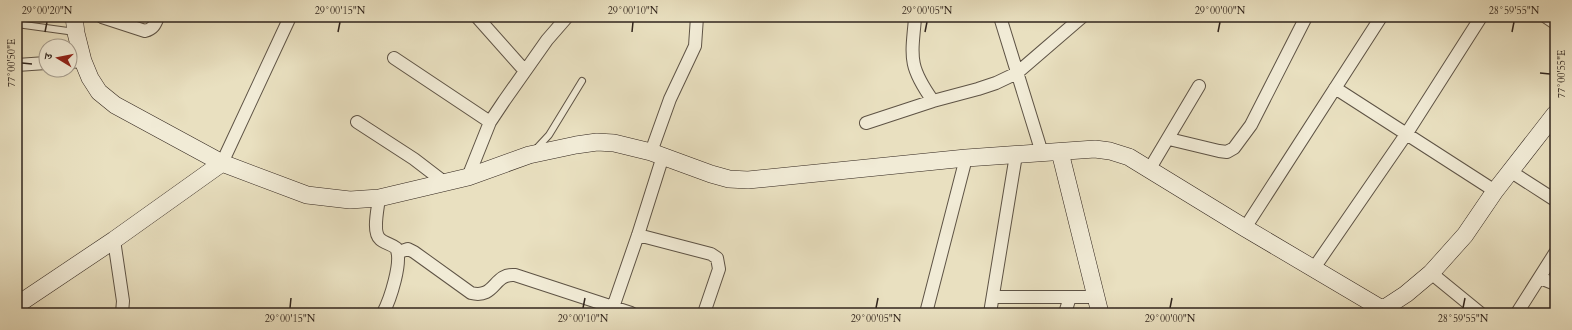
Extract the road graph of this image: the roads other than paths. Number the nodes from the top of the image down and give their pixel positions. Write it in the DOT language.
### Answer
graph roads {
  1 [pos="102,17"];
  2 [pos="158,17"];
  3 [pos="290,17"];
  4 [pos="477,17"];
  5 [pos="567,17"];
  6 [pos="697,17"];
  7 [pos="1000,17"];
  8 [pos="1082,17"];
  9 [pos="1306,17"];
  10 [pos="1381,17"];
  11 [pos="1481,17"];
  12 [pos="1546,17"];
  13 [pos="914,19"];
  14 [pos="1555,23"];
  15 [pos="17,24"];
  16 [pos="75,25"];
  17 [pos="75,38"];
  18 [pos="394,58"];
  19 [pos="78,63"];
  20 [pos="38,64"];
  21 [pos="17,65"];
  22 [pos="525,71"];
  23 [pos="1016,73"];
  24 [pos="582,81"];
  25 [pos="1199,86"];
  26 [pos="1336,88"];
  27 [pos="932,101"];
  28 [pos="1555,114"];
  29 [pos="357,122"];
  30 [pos="490,122"];
  31 [pos="866,123"];
  32 [pos="1407,133"];
  33 [pos="1169,139"];
  34 [pos="1060,152"];
  35 [pos="1042,153"];
  36 [pos="657,154"];
  37 [pos="1016,155"];
  38 [pos="529,156"];
  39 [pos="966,158"];
  40 [pos="222,163"];
  41 [pos="1149,170"];
  42 [pos="1510,171"];
  43 [pos="468,176"];
  44 [pos="444,182"];
  45 [pos="1495,191"];
  46 [pos="379,198"];
  47 [pos="1555,200"];
  48 [pos="1245,228"];
  49 [pos="638,235"];
  50 [pos="114,240"];
  51 [pos="399,252"];
  52 [pos="1555,253"];
  53 [pos="1314,268"];
  54 [pos="1431,273"];
  55 [pos="1540,278"];
  56 [pos="1555,284"];
  57 [pos="994,297"];
  58 [pos="1070,297"];
  59 [pos="17,305"];
  60 [pos="1098,305"];
  61 [pos="612,311"];
  62 [pos="1379,311"];
  63 [pos="122,313"];
  64 [pos="383,313"];
  65 [pos="631,313"];
  66 [pos="704,313"];
  67 [pos="926,313"];
  68 [pos="990,313"];
  69 [pos="1065,313"];
  70 [pos="1480,313"];
  71 [pos="1517,313"];
  1 -- 2 [label="street"];
  3 -- 40 [label="street"];
  4 -- 22 [label="street"];
  5 -- 22 [label="street"];
  6 -- 36 [label="street"];
  7 -- 23 [label="street"];
  8 -- 23 [label="street"];
  9 -- 33 [label="street"];
  10 -- 26 [label="street"];
  11 -- 32 [label="street"];
  12 -- 14 [label="street"];
  13 -- 27 [label="street"];
  15 -- 16 [label="lane"];
  16 -- 17 [label="street"];
  18 -- 30 [label="street"];
  19 -- 40 [label="street"];
  20 -- 21 [label="street"];
  22 -- 30 [label="street"];
  23 -- 27 [label="street"];
  23 -- 35 [label="street"];
  24 -- 38 [label="lane"];
  25 -- 33 [label="street"];
  26 -- 32 [label="street"];
  26 -- 48 [label="street"];
  27 -- 31 [label="street"];
  28 -- 42 [label="street"];
  29 -- 44 [label="street"];
  30 -- 43 [label="street"];
  32 -- 45 [label="street"];
  32 -- 53 [label="street"];
  33 -- 41 [label="street"];
  34 -- 35 [label="street"];
  34 -- 41 [label="street"];
  34 -- 60 [label="street"];
  35 -- 37 [label="street"];
  36 -- 38 [label="street"];
  36 -- 39 [label="street"];
  36 -- 49 [label="street"];
  37 -- 39 [label="street"];
  37 -- 57 [label="street"];
  38 -- 43 [label="street"];
  39 -- 67 [label="street"];
  40 -- 46 [label="street"];
  40 -- 50 [label="street"];
  41 -- 48 [label="street"];
  42 -- 45 [label="street"];
  42 -- 47 [label="street"];
  43 -- 44 [label="street"];
  44 -- 46 [label="street"];
  45 -- 54 [label="street"];
  46 -- 51 [label="street"];
  48 -- 53 [label="street"];
  49 -- 61 [label="street"];
  49 -- 66 [label="street"];
  50 -- 59 [label="street"];
  50 -- 63 [label="street"];
  51 -- 61 [label="street"];
  51 -- 64 [label="street"];
  52 -- 55 [label="street"];
  53 -- 62 [label="street"];
  54 -- 62 [label="street"];
  54 -- 70 [label="street"];
  55 -- 56 [label="street"];
  55 -- 71 [label="street"];
  57 -- 58 [label="street"];
  57 -- 68 [label="street"];
  58 -- 60 [label="street"];
  58 -- 69 [label="street"];
  61 -- 65 [label="street"];
}
